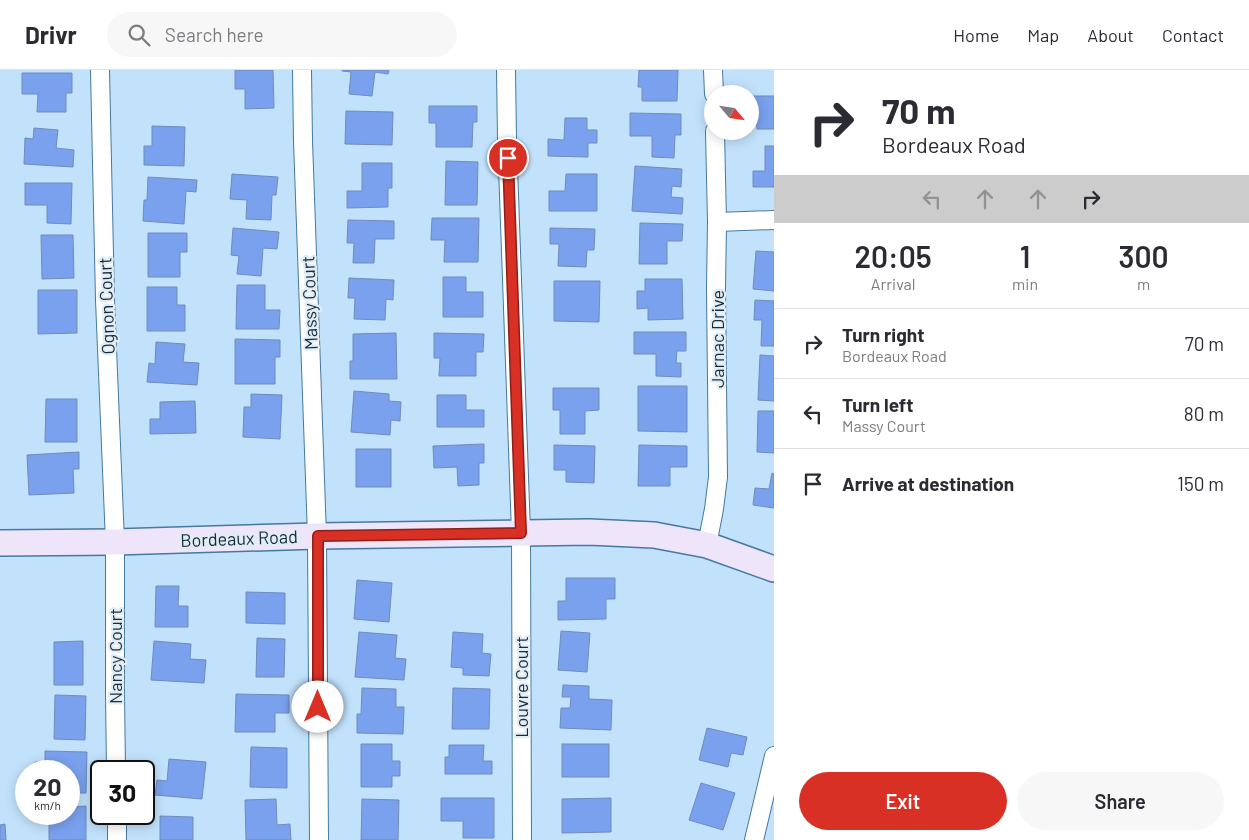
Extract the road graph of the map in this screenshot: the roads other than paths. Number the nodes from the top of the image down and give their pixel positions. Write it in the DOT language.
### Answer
graph roads {
  1 [pos="100,70"];
  2 [pos="302,70"];
  3 [pos="506,70"];
  4 [pos="713,70"];
  5 [pos="714,85"];
  6 [pos="715,140"];
  7 [pos="774,220"];
  8 [pos="717,222"];
  9 [pos="521,533"];
  10 [pos="318,536"];
  11 [pos="115,542"];
  12 [pos="0,543"];
  13 [pos="707,545"];
  14 [pos="774,569"];
  15 [pos="774,756"];
  16 [pos="116,760"];
  17 [pos="116,825"];
  18 [pos="117,840"];
  19 [pos="319,840"];
  20 [pos="522,840"];
  21 [pos="754,840"];
  1 -- 11 [label="street, Ognon Court"];
  2 -- 10 [label="street, Massy Court"];
  3 -- 9 [label="street"];
  4 -- 5 [label="street"];
  6 -- 8 [label="street, Jarnac Drive"];
  7 -- 8 [label="street"];
  8 -- 13 [label="street, Jarnac Drive"];
  9 -- 10 [label="street, Bordeaux Road"];
  9 -- 13 [label="street, Bordeaux Road"];
  9 -- 20 [label="street, Louvre Court"];
  10 -- 11 [label="street, Bordeaux Road"];
  10 -- 19 [label="street"];
  11 -- 12 [label="street, Bordeaux Road"];
  11 -- 16 [label="street, Nancy Court"];
  13 -- 14 [label="street, Bordeaux Road"];
  15 -- 21 [label="street"];
  17 -- 18 [label="street"];
}
